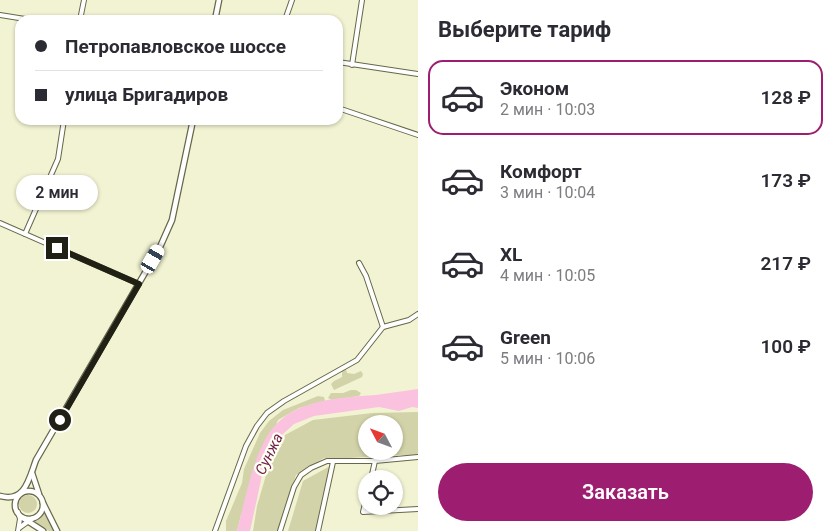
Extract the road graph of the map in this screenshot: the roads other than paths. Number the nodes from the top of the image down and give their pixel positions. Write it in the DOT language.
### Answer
graph roads {
  1 [pos="84,0"];
  2 [pos="219,0"];
  3 [pos="292,0"];
  4 [pos="362,0"];
  5 [pos="0,15"];
  6 [pos="81,15"];
  7 [pos="216,15"];
  8 [pos="287,15"];
  9 [pos="15,17"];
  10 [pos="343,63"];
  11 [pos="352,65"];
  12 [pos="418,74"];
  13 [pos="343,110"];
  14 [pos="63,125"];
  15 [pos="192,125"];
  16 [pos="418,136"];
  17 [pos="0,222"];
  18 [pos="24,234"];
  19 [pos="359,263"];
  20 [pos="139,284"];
  21 [pos="418,314"];
  22 [pos="383,327"];
  23 [pos="418,457"];
  24 [pos="375,461"];
  25 [pos="333,462"];
  26 [pos="373,470"];
  27 [pos="32,471"];
  28 [pos="20,494"];
  29 [pos="2,497"];
  30 [pos="41,499"];
  31 [pos="418,509"];
  32 [pos="403,510"];
  33 [pos="18,512"];
  34 [pos="33,518"];
  35 [pos="27,522"];
  36 [pos="19,529"];
  37 [pos="43,531"];
  38 [pos="57,531"];
  39 [pos="215,531"];
  40 [pos="280,531"];
  41 [pos="318,531"];
  1 -- 6 [label="street"];
  2 -- 7 [label="main road"];
  3 -- 8 [label="street"];
  4 -- 11 [label="street"];
  5 -- 9 [label="street"];
  10 -- 11 [label="street"];
  11 -- 12 [label="street"];
  13 -- 16 [label="street"];
  14 -- 18 [label="street"];
  15 -- 20 [label="main road"];
  17 -- 18 [label="street"];
  18 -- 20 [label="street"];
  19 -- 22 [label="street"];
  20 -- 27 [label="main road"];
  21 -- 22 [label="street"];
  22 -- 39 [label="street"];
  23 -- 24 [label="street"];
  24 -- 25 [label="street"];
  24 -- 26 [label="street"];
  25 -- 40 [label="street"];
  25 -- 41 [label="street"];
  27 -- 28 [label="main road"];
  27 -- 30 [label="main road"];
  28 -- 29 [label="main road"];
  28 -- 30 [label="main road"];
  28 -- 33 [label="main road"];
  29 -- 33 [label="main road"];
  30 -- 34 [label="main road"];
  30 -- 38 [label="main road"];
  31 -- 32 [label="street"];
  33 -- 34 [label="main road"];
  33 -- 35 [label="main road"];
  33 -- 36 [label="street"];
  34 -- 35 [label="street"];
  35 -- 36 [label="street"];
  35 -- 37 [label="main road"];
}
